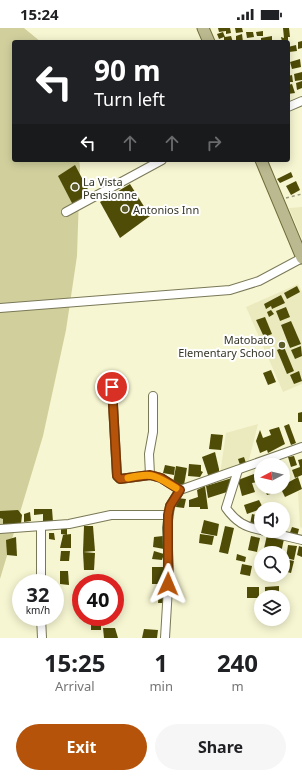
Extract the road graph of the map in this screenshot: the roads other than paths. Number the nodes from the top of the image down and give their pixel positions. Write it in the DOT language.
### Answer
graph roads {
  1 [pos="204,28"];
  2 [pos="208,40"];
  3 [pos="302,101"];
  4 [pos="290,106"];
  5 [pos="158,162"];
  6 [pos="262,162"];
  7 [pos="66,212"];
  8 [pos="302,258"];
  9 [pos="0,308"];
  10 [pos="112,387"];
  11 [pos="154,396"];
  12 [pos="302,447"];
  13 [pos="238,470"];
  14 [pos="150,475"];
  15 [pos="180,490"];
  16 [pos="168,515"];
  17 [pos="41,527"];
  18 [pos="254,528"];
  19 [pos="0,529"];
  20 [pos="290,537"];
  21 [pos="302,540"];
  22 [pos="41,574"];
  23 [pos="42,626"];
  24 [pos="42,638"];
  25 [pos="166,638"];
  1 -- 2 [label="main road"];
  3 -- 4 [label="street"];
  5 -- 7 [label="street"];
  6 -- 8 [label="main road"];
  8 -- 9 [label="street"];
  10 -- 14 [label="street"];
  11 -- 14 [label="street"];
  12 -- 13 [label="street"];
  13 -- 15 [label="street"];
  13 -- 18 [label="street"];
  14 -- 15 [label="street"];
  15 -- 16 [label="street"];
  16 -- 17 [label="street"];
  16 -- 25 [label="street"];
  17 -- 19 [label="street"];
  17 -- 22 [label="street"];
  20 -- 21 [label="street"];
  23 -- 24 [label="street"];
}
